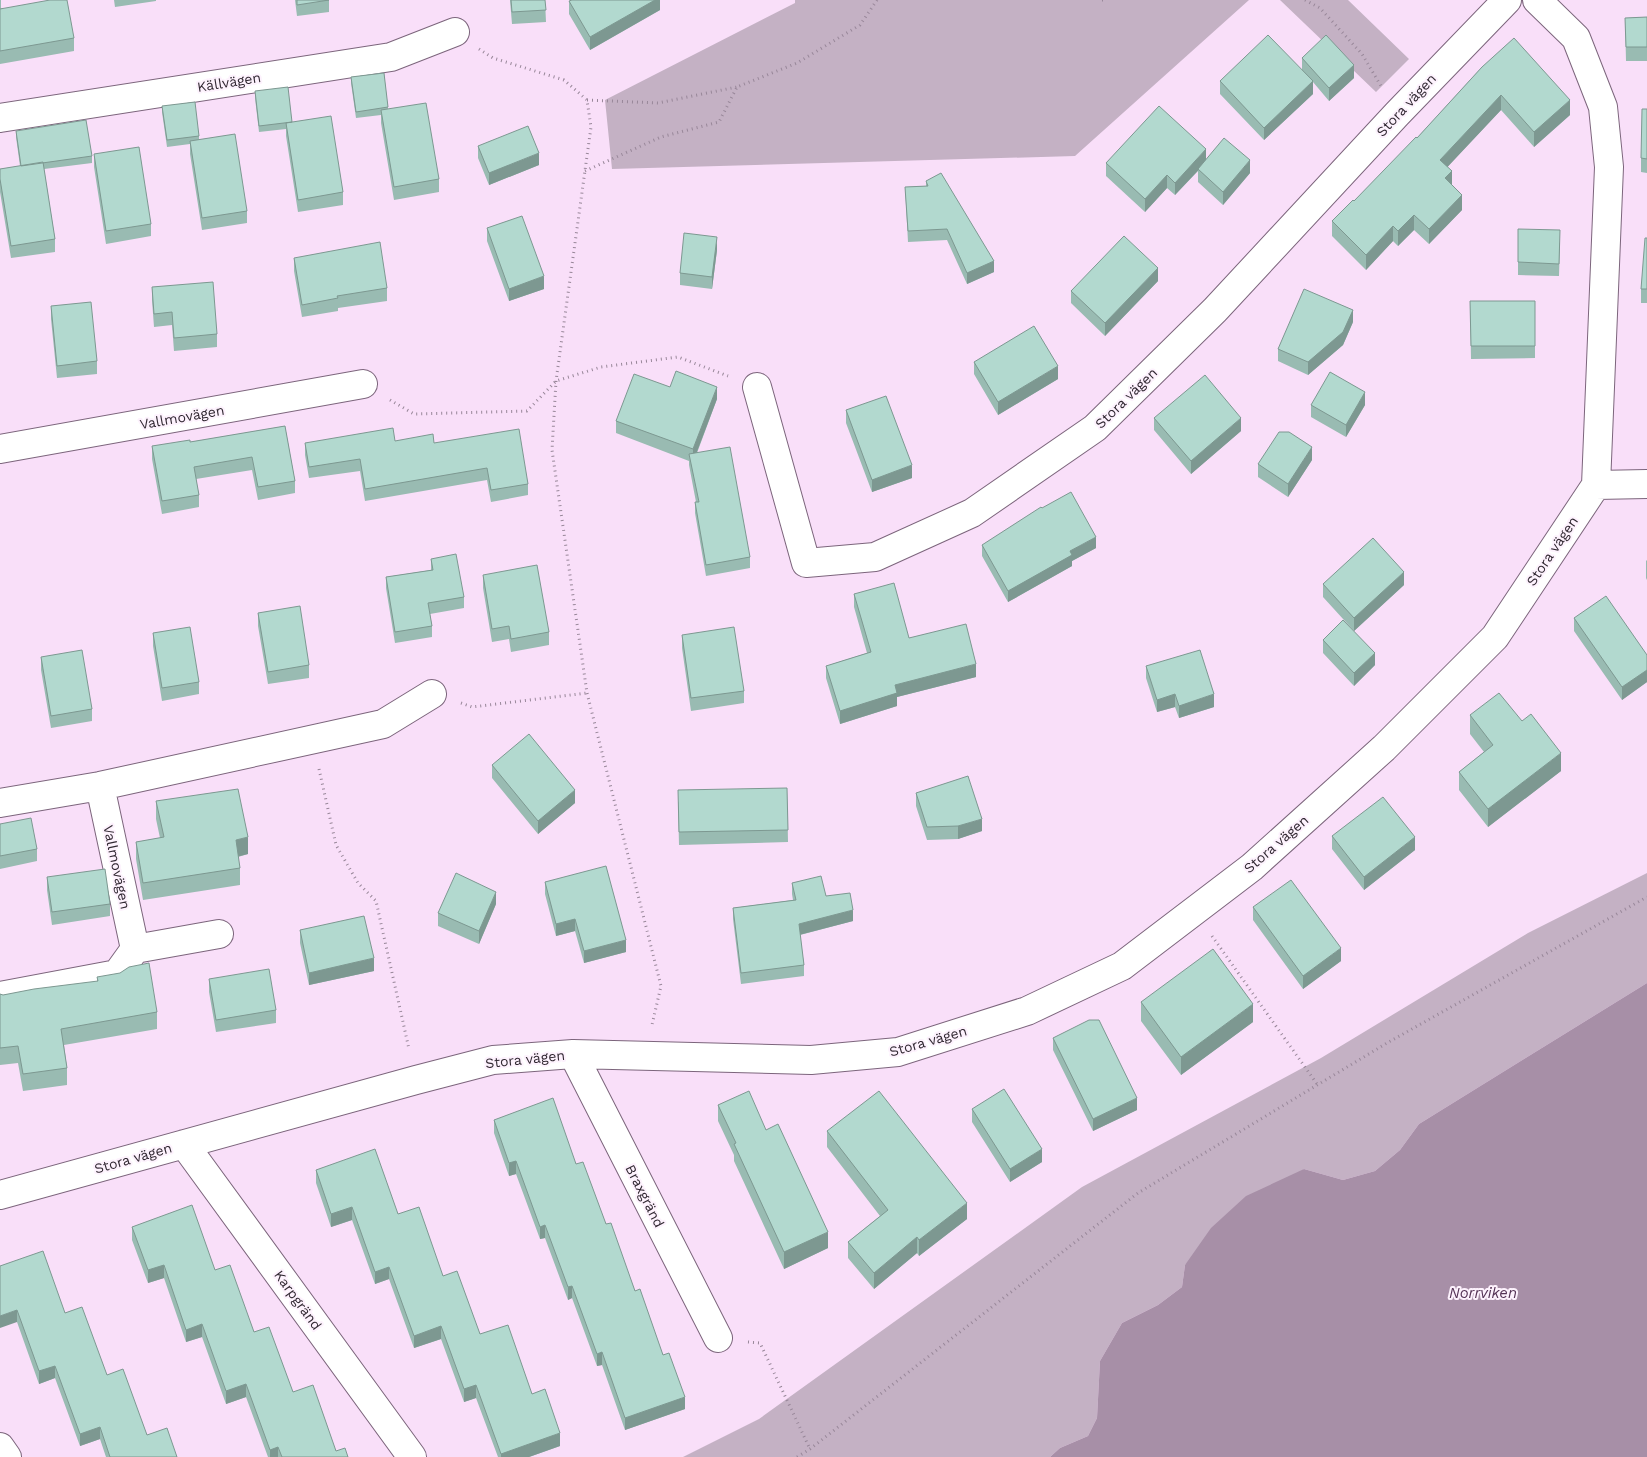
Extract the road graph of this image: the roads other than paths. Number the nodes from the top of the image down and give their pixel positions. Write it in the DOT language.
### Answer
graph roads {
  1 [pos="1507,0"];
  2 [pos="1537,0"];
  3 [pos="455,32"];
  4 [pos="0,118"];
  5 [pos="363,384"];
  6 [pos="757,388"];
  7 [pos="0,449"];
  8 [pos="1647,484"];
  9 [pos="1596,486"];
  10 [pos="432,694"];
  11 [pos="100,786"];
  12 [pos="0,803"];
  13 [pos="219,934"];
  14 [pos="135,949"];
  15 [pos="0,996"];
  16 [pos="573,1054"];
  17 [pos="184,1144"];
  18 [pos="0,1195"];
  19 [pos="718,1338"];
  20 [pos="0,1447"];
  21 [pos="412,1456"];
  22 [pos="7,1457"];
  1 -- 6 [label="street, Stora vägen"];
  2 -- 9 [label="street"];
  3 -- 4 [label="street, Källvägen"];
  5 -- 7 [label="street, Vallmovägen"];
  8 -- 9 [label="street"];
  9 -- 16 [label="street, Stora vägen"];
  10 -- 11 [label="street"];
  11 -- 12 [label="street"];
  11 -- 14 [label="street, Vallmovägen"];
  13 -- 14 [label="street"];
  14 -- 15 [label="street"];
  16 -- 17 [label="street, Stora vägen"];
  16 -- 19 [label="street, Braxgränd"];
  17 -- 18 [label="street, Stora vägen"];
  17 -- 21 [label="street, Karpgränd"];
  20 -- 22 [label="street"];
}
